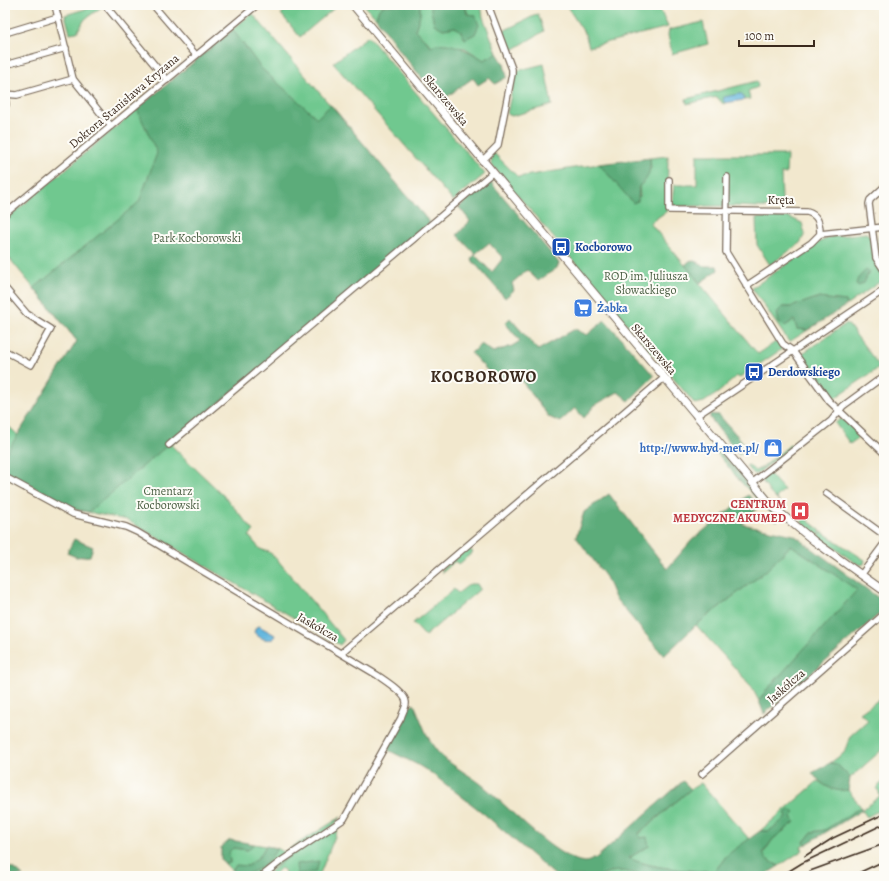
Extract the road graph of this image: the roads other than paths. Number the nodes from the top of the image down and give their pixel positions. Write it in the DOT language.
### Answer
graph roads {
  1 [pos="55,5"];
  2 [pos="105,5"];
  3 [pos="153,5"];
  4 [pos="257,5"];
  5 [pos="353,5"];
  6 [pos="488,5"];
  7 [pos="58,17"];
  8 [pos="5,33"];
  9 [pos="66,48"];
  10 [pos="196,56"];
  11 [pos="5,65"];
  12 [pos="74,79"];
  13 [pos="167,80"];
  14 [pos="5,94"];
  15 [pos="111,126"];
  16 [pos="482,161"];
  17 [pos="492,173"];
  18 [pos="727,177"];
  19 [pos="669,180"];
  20 [pos="884,186"];
  21 [pos="725,211"];
  22 [pos="5,214"];
  23 [pos="884,227"];
  24 [pos="872,228"];
  25 [pos="820,234"];
  26 [pos="884,270"];
  27 [pos="746,286"];
  28 [pos="5,288"];
  29 [pos="884,290"];
  30 [pos="5,351"];
  31 [pos="793,351"];
  32 [pos="884,376"];
  33 [pos="664,378"];
  34 [pos="839,411"];
  35 [pos="696,416"];
  36 [pos="169,445"];
  37 [pos="884,452"];
  38 [pos="5,477"];
  39 [pos="752,483"];
  40 [pos="826,493"];
  41 [pos="884,535"];
  42 [pos="884,544"];
  43 [pos="861,575"];
  44 [pos="884,591"];
  45 [pos="884,614"];
  46 [pos="341,653"];
  47 [pos="702,774"];
  48 [pos="262,876"];
  1 -- 7 [label="street"];
  2 -- 13 [label="street"];
  3 -- 10 [label="street"];
  4 -- 10 [label="street, Doktora Stanisława Kryzana"];
  5 -- 16 [label="main road, Skarszewska"];
  6 -- 16 [label="street"];
  7 -- 8 [label="street"];
  7 -- 9 [label="street"];
  9 -- 11 [label="street"];
  9 -- 12 [label="street"];
  10 -- 13 [label="street, Doktora Stanisława Kryzana"];
  12 -- 14 [label="street"];
  12 -- 15 [label="street"];
  13 -- 15 [label="street, Doktora Stanisława Kryzana"];
  15 -- 22 [label="street, Doktora Stanisława Kryzana"];
  16 -- 17 [label="main road, Skarszewska"];
  17 -- 33 [label="main road, Skarszewska"];
  17 -- 36 [label="street"];
  18 -- 21 [label="street"];
  19 -- 21 [label="street, Kręta"];
  20 -- 24 [label="street"];
  21 -- 25 [label="street, Kręta"];
  21 -- 27 [label="street"];
  23 -- 24 [label="street"];
  24 -- 25 [label="street"];
  24 -- 26 [label="street"];
  25 -- 27 [label="street"];
  27 -- 31 [label="street"];
  28 -- 30 [label="street"];
  29 -- 31 [label="street"];
  31 -- 34 [label="street"];
  31 -- 35 [label="street"];
  32 -- 34 [label="street"];
  33 -- 35 [label="main road, Skarszewska"];
  33 -- 46 [label="street"];
  34 -- 37 [label="street"];
  34 -- 39 [label="street"];
  35 -- 39 [label="main road, Skarszewska"];
  38 -- 46 [label="street, Jaskółcza"];
  39 -- 43 [label="main road, Skarszewska"];
  40 -- 41 [label="street"];
  42 -- 43 [label="street"];
  43 -- 44 [label="main road, Skarszewska"];
  45 -- 47 [label="street, Jaskółcza"];
  46 -- 48 [label="street, Jaskółcza"];
}
